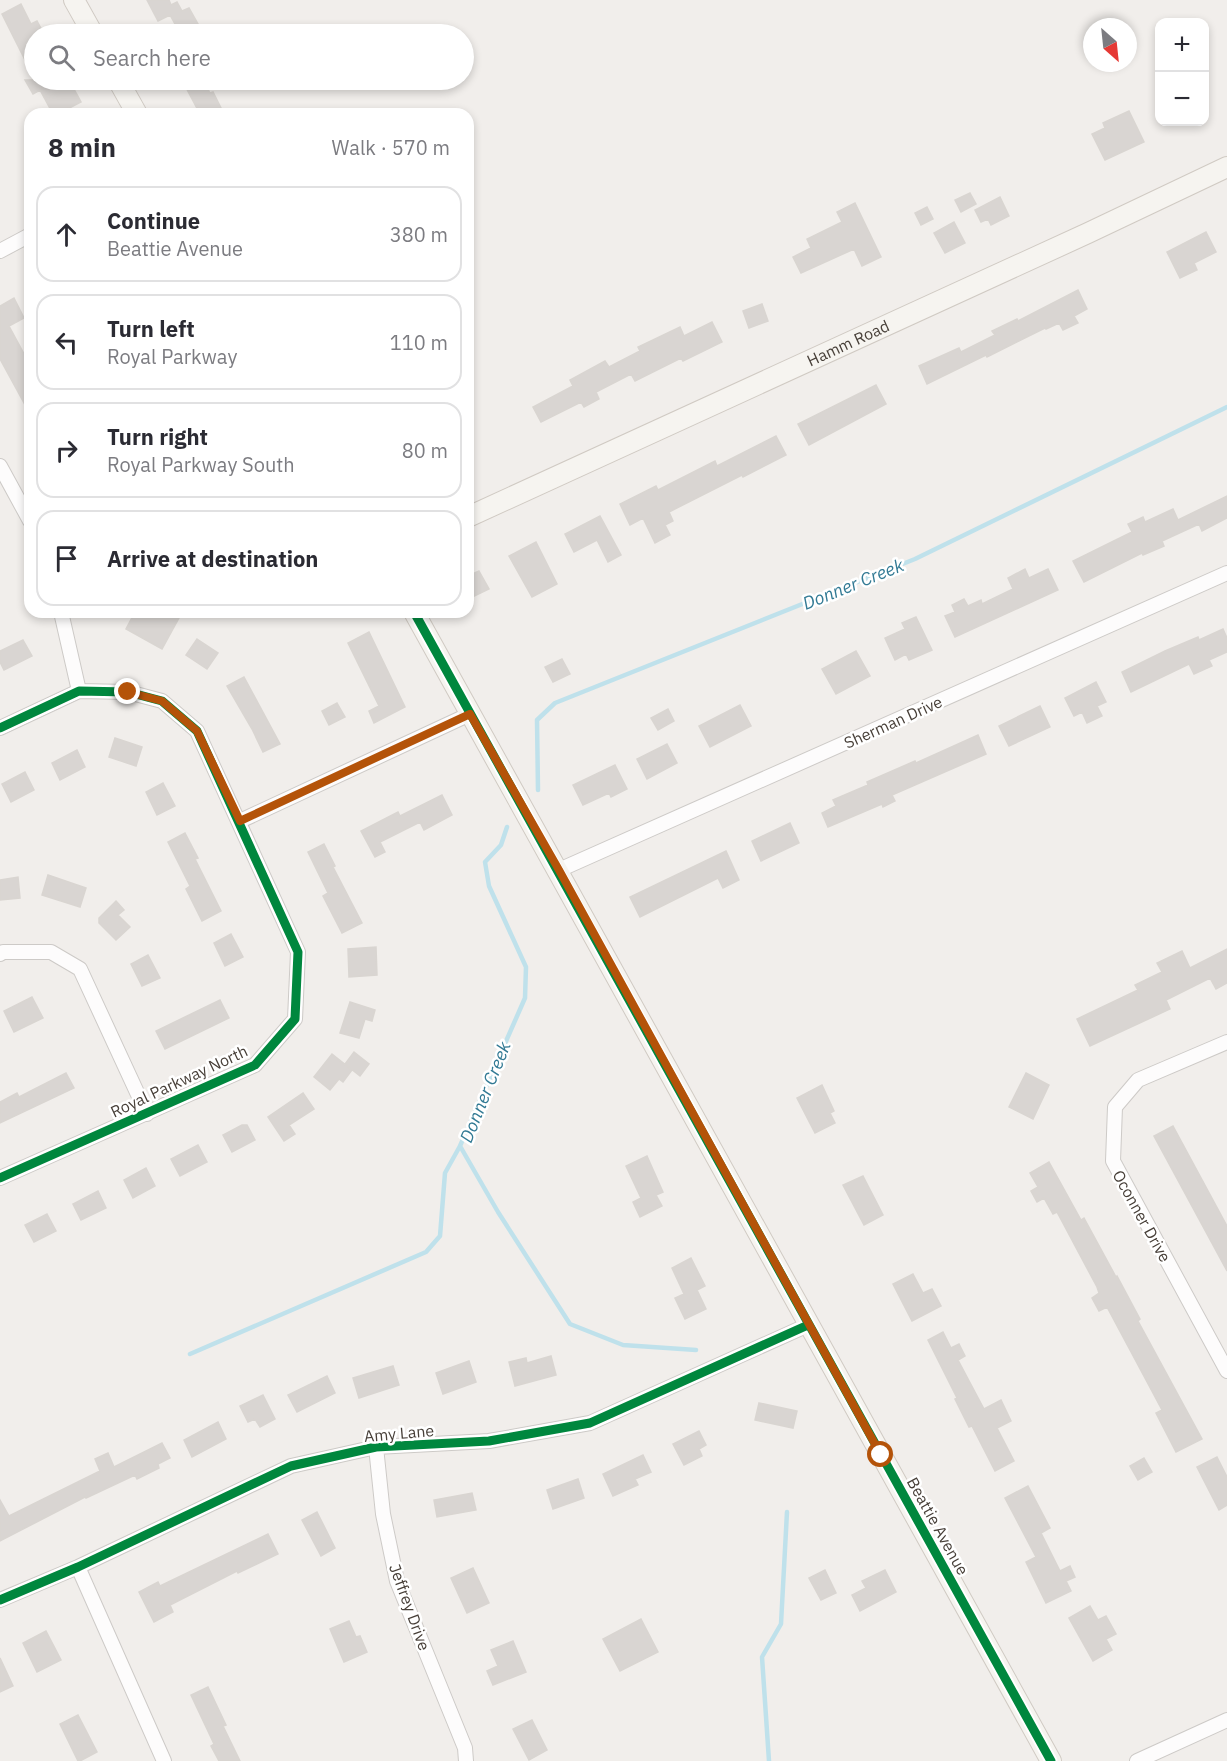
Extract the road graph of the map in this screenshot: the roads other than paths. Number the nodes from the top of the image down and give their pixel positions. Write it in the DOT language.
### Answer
graph roads {
  1 [pos="74,0"];
  2 [pos="87,24"];
  3 [pos="124,90"];
  4 [pos="134,108"];
  5 [pos="1227,167"];
  6 [pos="24,238"];
  7 [pos="0,251"];
  8 [pos="0,466"];
  9 [pos="24,510"];
  10 [pos="474,514"];
  11 [pos="1227,573"];
  12 [pos="62,618"];
  13 [pos="417,618"];
  14 [pos="79,690"];
  15 [pos="470,714"];
  16 [pos="0,728"];
  17 [pos="240,821"];
  18 [pos="559,870"];
  19 [pos="0,954"];
  20 [pos="1227,1042"];
  21 [pos="147,1114"];
  22 [pos="0,1178"];
  23 [pos="808,1325"];
  24 [pos="1227,1371"];
  25 [pos="376,1447"];
  26 [pos="78,1567"];
  27 [pos="0,1600"];
  28 [pos="1227,1720"];
  29 [pos="164,1761"];
  30 [pos="466,1761"];
  31 [pos="1051,1761"];
  32 [pos="1137,1761"];
  1 -- 2 [label="street"];
  3 -- 4 [label="street"];
  5 -- 10 [label="street, Hamm Road"];
  6 -- 7 [label="street"];
  8 -- 9 [label="street"];
  11 -- 18 [label="street, Sherman Drive"];
  12 -- 14 [label="street"];
  13 -- 15 [label="street, Beattie Avenue"];
  14 -- 16 [label="street"];
  14 -- 17 [label="street, Royal Parkway North"];
  15 -- 17 [label="street"];
  15 -- 18 [label="street, Beattie Avenue"];
  17 -- 21 [label="street, Royal Parkway North"];
  18 -- 23 [label="street, Beattie Avenue"];
  19 -- 21 [label="street"];
  20 -- 24 [label="street, Oconner Drive"];
  21 -- 22 [label="street, Royal Parkway North"];
  23 -- 25 [label="street, Amy Lane"];
  23 -- 31 [label="street, Beattie Avenue"];
  25 -- 26 [label="street, Amy Lane"];
  25 -- 30 [label="street, Jeffrey Drive"];
  26 -- 27 [label="street, Amy Lane"];
  26 -- 29 [label="street"];
  28 -- 32 [label="street"];
}
